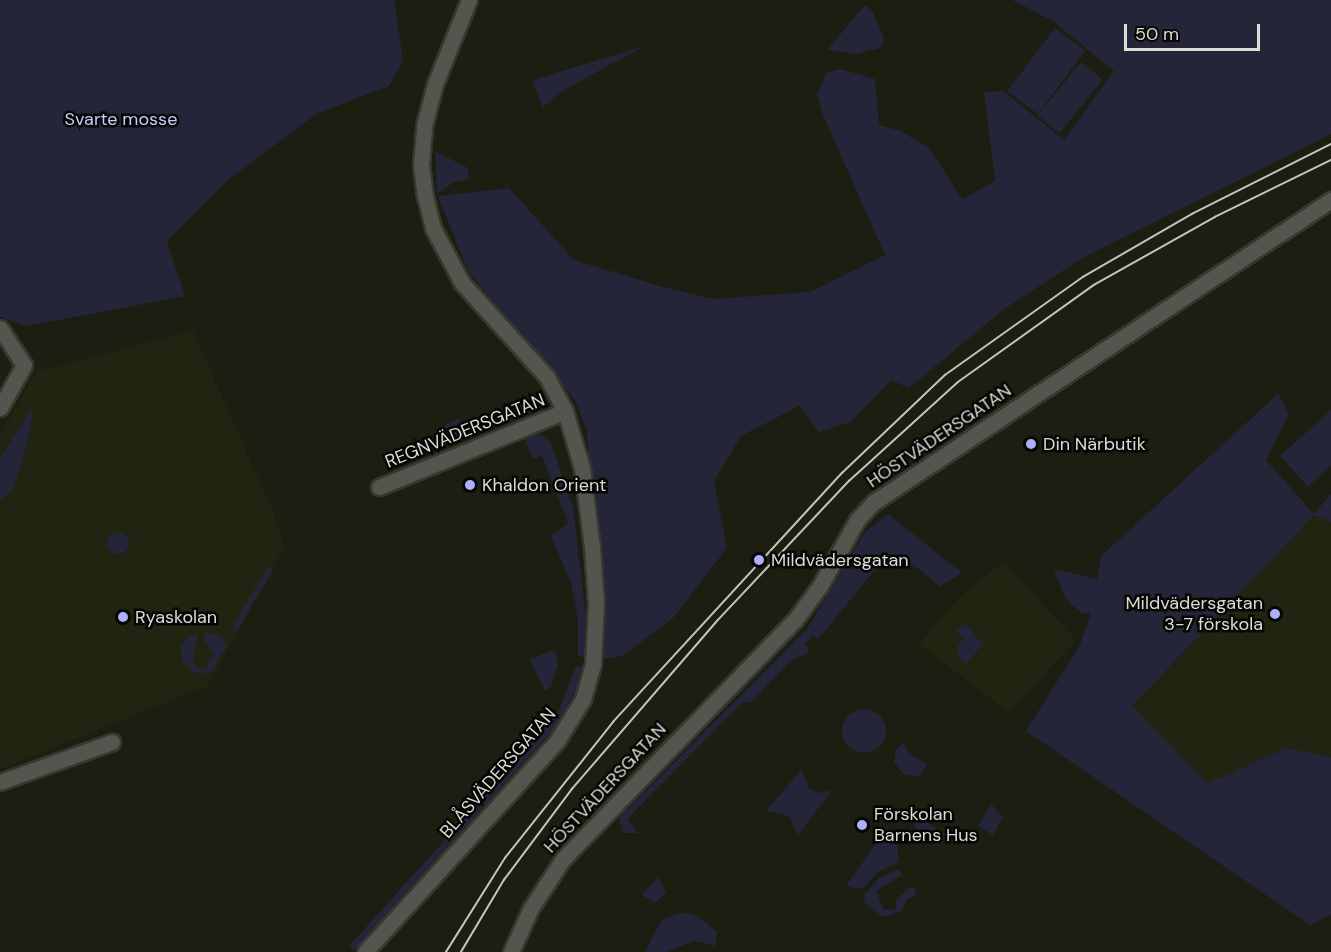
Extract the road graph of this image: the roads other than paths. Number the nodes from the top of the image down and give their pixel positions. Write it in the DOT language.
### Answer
graph roads {
  1 [pos="470,0"];
  2 [pos="1331,200"];
  3 [pos="0,328"];
  4 [pos="0,408"];
  5 [pos="565,411"];
  6 [pos="379,487"];
  7 [pos="112,742"];
  8 [pos="0,782"];
  9 [pos="365,952"];
  10 [pos="511,952"];
  1 -- 5 [label="street, BLÅSVÄDERSGATAN"];
  2 -- 10 [label="street, HÖSTVÄDERSGATAN"];
  3 -- 4 [label="street"];
  5 -- 6 [label="street, REGNVÄDERSGATAN"];
  5 -- 9 [label="street, BLÅSVÄDERSGATAN"];
  7 -- 8 [label="street"];
}
